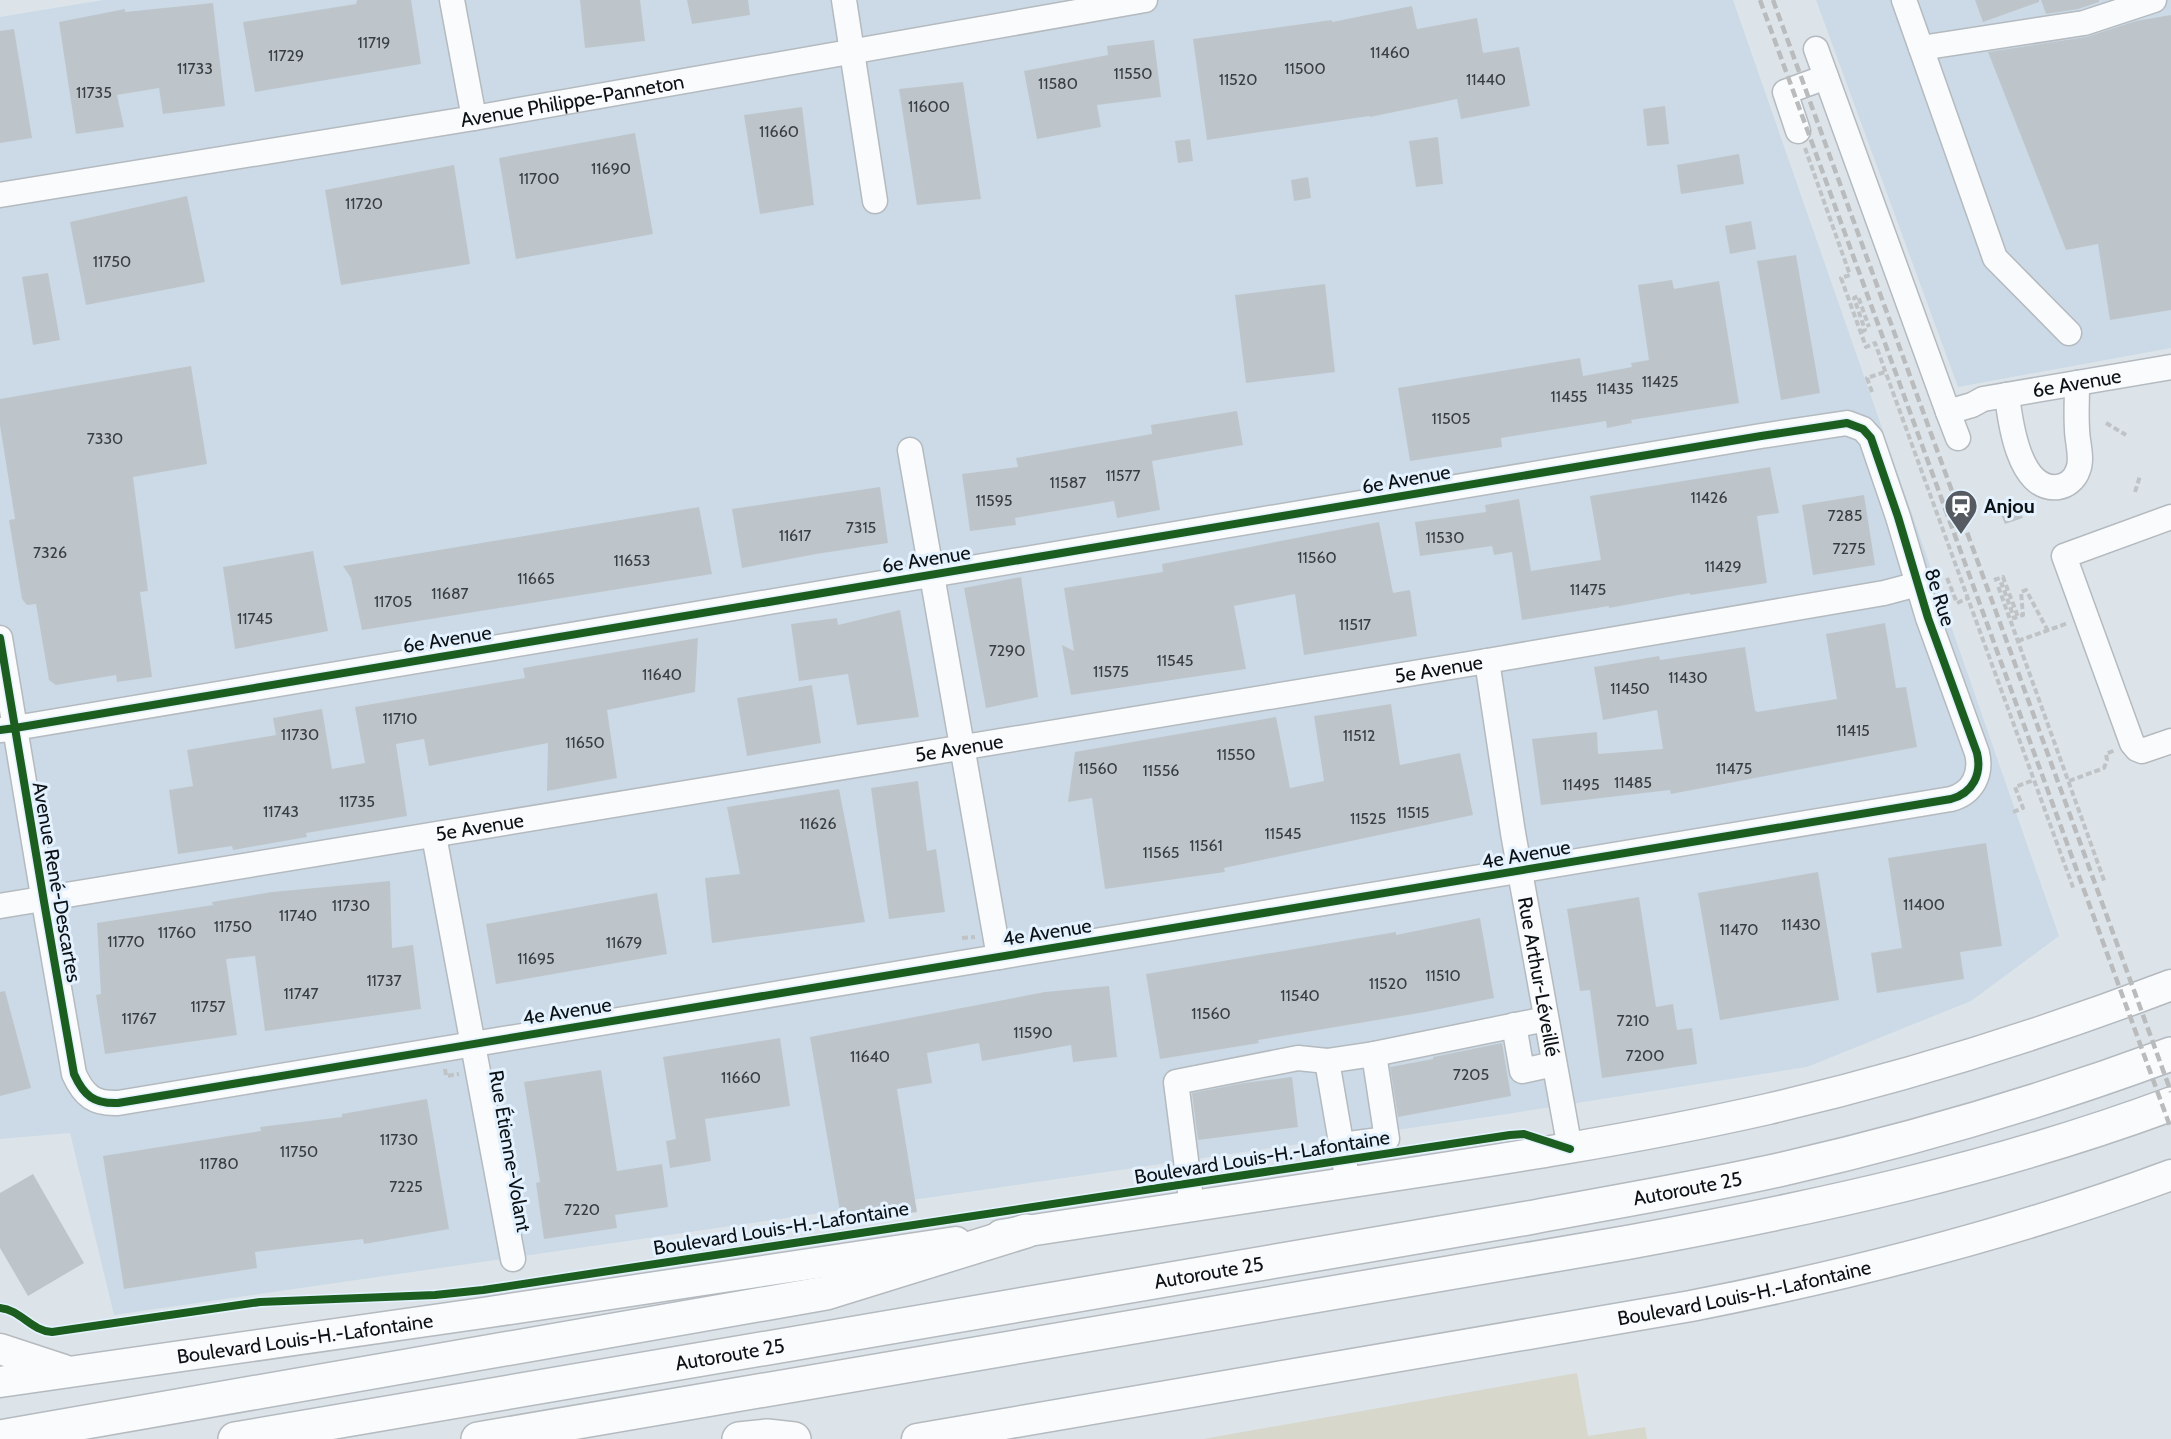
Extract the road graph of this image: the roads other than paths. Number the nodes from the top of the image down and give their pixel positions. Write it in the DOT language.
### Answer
graph roads {
  1 [pos="452,0"];
  2 [pos="844,0"];
  3 [pos="1145,0"];
  4 [pos="1904,0"];
  5 [pos="2154,0"];
  6 [pos="1921,48"];
  7 [pos="1816,49"];
  8 [pos="851,50"];
  9 [pos="1826,77"];
  10 [pos="474,118"];
  11 [pos="1798,131"];
  12 [pos="0,195"];
  13 [pos="875,201"];
  14 [pos="2069,333"];
  15 [pos="2171,367"];
  16 [pos="2077,383"];
  17 [pos="2007,395"];
  18 [pos="1948,412"];
  19 [pos="1858,426"];
  20 [pos="1958,438"];
  21 [pos="910,450"];
  22 [pos="2171,517"];
  23 [pos="932,575"];
  24 [pos="1929,584"];
  25 [pos="0,638"];
  26 [pos="1487,662"];
  27 [pos="8,729"];
  28 [pos="2171,741"];
  29 [pos="962,748"];
  30 [pos="1975,782"];
  31 [pos="434,836"];
  32 [pos="1521,871"];
  33 [pos="42,899"];
  34 [pos="0,906"];
  35 [pos="999,957"];
  36 [pos="2165,984"];
  37 [pos="1546,1019"];
  38 [pos="1514,1025"];
  39 [pos="474,1043"];
  40 [pos="1374,1054"];
  41 [pos="2171,1054"];
  42 [pos="1327,1061"];
  43 [pos="1554,1064"];
  44 [pos="118,1103"];
  45 [pos="2171,1104"];
  46 [pos="1342,1146"];
  47 [pos="1570,1149"];
  48 [pos="2171,1174"];
  49 [pos="1348,1183"];
  50 [pos="1192,1207"];
  51 [pos="1026,1231"];
  52 [pos="513,1259"];
  53 [pos="0,1349"];
  54 [pos="69,1372"];
  55 [pos="0,1382"];
  56 [pos="0,1437"];
  57 [pos="235,1439"];
  58 [pos="477,1439"];
  59 [pos="739,1439"];
  60 [pos="794,1439"];
  61 [pos="917,1439"];
  1 -- 10 [label="street"];
  2 -- 8 [label="street"];
  3 -- 8 [label="street, Avenue Philippe-Panneton"];
  4 -- 6 [label="street"];
  5 -- 6 [label="street"];
  6 -- 14 [label="street"];
  7 -- 9 [label="street"];
  8 -- 10 [label="street, Avenue Philippe-Panneton"];
  8 -- 13 [label="street"];
  9 -- 11 [label="street"];
  9 -- 18 [label="street"];
  10 -- 12 [label="street, Avenue Philippe-Panneton"];
  15 -- 16 [label="street, 6e Avenue"];
  16 -- 17 [label="street, 6e Avenue"];
  16 -- 17 [label="street"];
  17 -- 18 [label="street, 6e Avenue"];
  18 -- 20 [label="street"];
  19 -- 23 [label="street, 6e Avenue"];
  19 -- 24 [label="street, 8e Rue"];
  21 -- 23 [label="street"];
  22 -- 28 [label="street"];
  23 -- 27 [label="street, 6e Avenue"];
  23 -- 29 [label="street"];
  24 -- 26 [label="street, 5e Avenue"];
  24 -- 30 [label="street, 8e Rue"];
  25 -- 27 [label="street, Avenue René-Descartes"];
  26 -- 29 [label="street, 5e Avenue"];
  26 -- 32 [label="street, Rue Arthur-Léveillé"];
  27 -- 33 [label="street, Avenue René-Descartes"];
  29 -- 31 [label="street, 5e Avenue"];
  29 -- 35 [label="street"];
  30 -- 32 [label="street, 4e Avenue"];
  31 -- 33 [label="street, 5e Avenue"];
  31 -- 39 [label="street, Rue Étienne-Volant"];
  32 -- 35 [label="street, 4e Avenue"];
  32 -- 37 [label="street, Rue Arthur-Léveillé"];
  33 -- 34 [label="street, 5e Avenue"];
  33 -- 44 [label="street, Avenue René-Descartes"];
  35 -- 39 [label="street, 4e Avenue"];
  36 -- 47 [label="main road, Boulevard Louis-H.-Lafontaine"];
  37 -- 38 [label="street"];
  37 -- 43 [label="street, Rue Arthur-Léveillé"];
  38 -- 40 [label="street"];
  38 -- 43 [label="street"];
  39 -- 44 [label="street, 4e Avenue"];
  39 -- 52 [label="street, Rue Étienne-Volant"];
  40 -- 42 [label="street"];
  40 -- 46 [label="street"];
  41 -- 57 [label="highway, Autoroute 25"];
  42 -- 46 [label="street"];
  42 -- 50 [label="street"];
  43 -- 47 [label="street, Rue Arthur-Léveillé"];
  45 -- 58 [label="highway, Autoroute 25"];
  46 -- 49 [label="street"];
  47 -- 49 [label="main road, Boulevard Louis-H.-Lafontaine"];
  48 -- 61 [label="main road, Boulevard Louis-H.-Lafontaine"];
  49 -- 50 [label="main road, Boulevard Louis-H.-Lafontaine"];
  50 -- 51 [label="main road, Boulevard Louis-H.-Lafontaine"];
  51 -- 54 [label="main road, Boulevard Louis-H.-Lafontaine"];
  51 -- 56 [label="highway"];
  53 -- 54 [label="main road"];
  54 -- 55 [label="main road, Boulevard Louis-H.-Lafontaine"];
  59 -- 60 [label="highway"];
}
